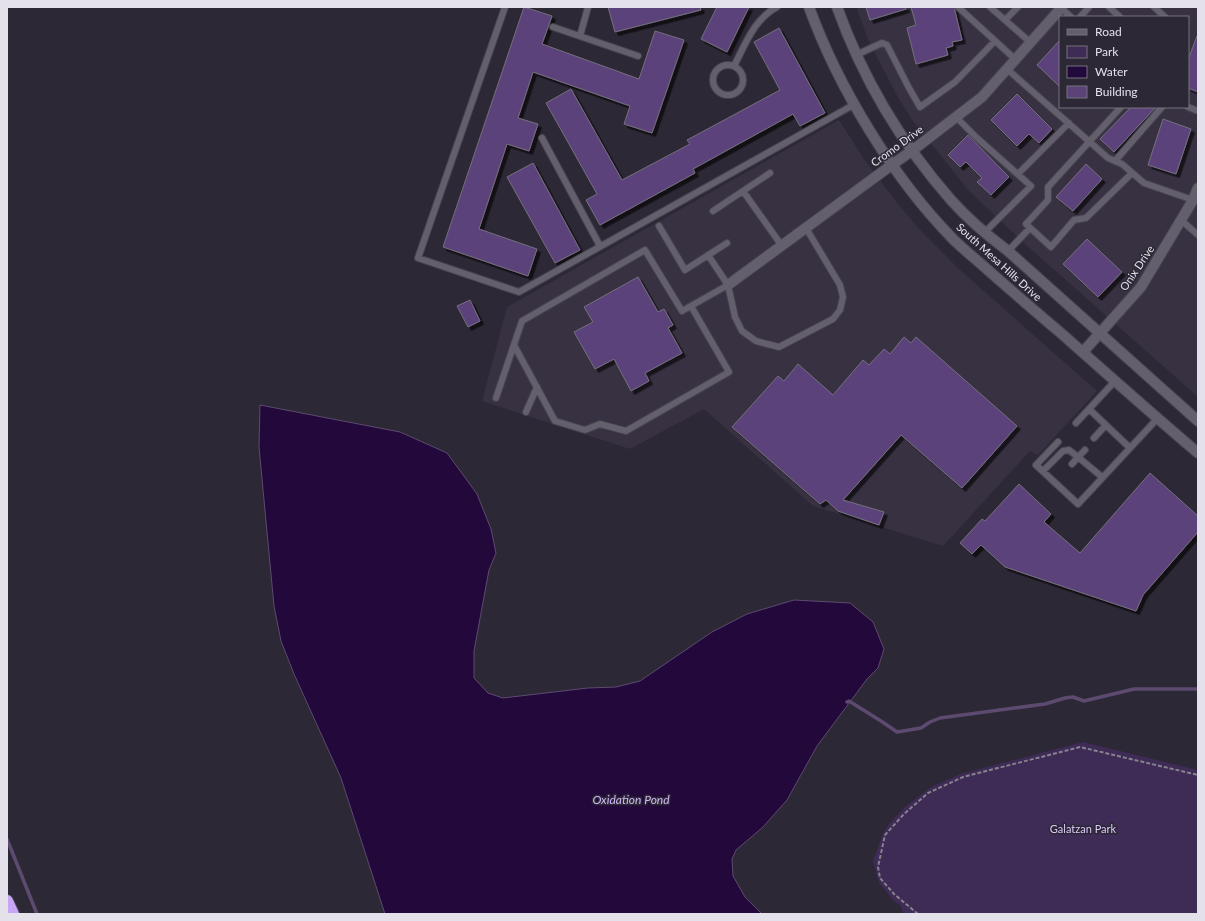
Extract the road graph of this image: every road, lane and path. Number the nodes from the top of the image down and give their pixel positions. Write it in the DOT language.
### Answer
graph roads {
  1 [pos="505,7"];
  2 [pos="588,7"];
  3 [pos="777,7"];
  4 [pos="809,7"];
  5 [pos="837,7"];
  6 [pos="958,7"];
  7 [pos="990,7"];
  8 [pos="1018,7"];
  9 [pos="1090,7"];
  10 [pos="1109,7"];
  11 [pos="1154,7"];
  12 [pos="1061,8"];
  13 [pos="1070,16"];
  14 [pos="1081,16"];
  15 [pos="1119,16"];
  16 [pos="1164,16"];
  17 [pos="1005,20"];
  18 [pos="553,27"];
  19 [pos="580,36"];
  20 [pos="995,41"];
  21 [pos="1030,42"];
  22 [pos="856,55"];
  23 [pos="638,56"];
  24 [pos="1015,59"];
  25 [pos="734,66"];
  26 [pos="1007,69"];
  27 [pos="855,104"];
  28 [pos="1120,108"];
  29 [pos="1161,108"];
  30 [pos="956,117"];
  31 [pos="1068,124"];
  32 [pos="542,138"];
  33 [pos="1089,142"];
  34 [pos="913,150"];
  35 [pos="1115,161"];
  36 [pos="893,164"];
  37 [pos="770,173"];
  38 [pos="1132,173"];
  39 [pos="1018,174"];
  40 [pos="1198,188"];
  41 [pos="743,191"];
  42 [pos="1193,200"];
  43 [pos="713,211"];
  44 [pos="1181,220"];
  45 [pos="659,226"];
  46 [pos="806,228"];
  47 [pos="1030,228"];
  48 [pos="984,232"];
  49 [pos="1198,235"];
  50 [pos="727,243"];
  51 [pos="600,246"];
  52 [pos="782,246"];
  53 [pos="1008,251"];
  54 [pos="708,255"];
  55 [pos="728,285"];
  56 [pos="691,306"];
  57 [pos="1100,334"];
  58 [pos="514,345"];
  59 [pos="1083,352"];
  60 [pos="1115,381"];
  61 [pos="537,387"];
  62 [pos="496,398"];
  63 [pos="1089,409"];
  64 [pos="526,412"];
  65 [pos="1157,419"];
  66 [pos="1198,421"];
  67 [pos="1076,423"];
  68 [pos="1106,425"];
  69 [pos="1094,438"];
  70 [pos="1058,442"];
  71 [pos="1130,448"];
  72 [pos="1084,450"];
  73 [pos="1198,453"];
  74 [pos="1078,457"];
  75 [pos="1072,464"];
  76 [pos="1089,466"];
  77 [pos="1043,471"];
  78 [pos="1084,472"];
  79 [pos="1102,478"];
  80 [pos="1198,775"];
  81 [pos="7,901"];
  82 [pos="13,914"];
  83 [pos="918,914"];
  1 -- 51 [label="lane"];
  2 -- 19 [label="lane"];
  3 -- 25 [label="lane"];
  4 -- 27 [label="street, South Mesa Hills Drive"];
  5 -- 22 [label="street, South Mesa Hills Drive"];
  6 -- 20 [label="lane"];
  7 -- 17 [label="lane"];
  8 -- 17 [label="lane"];
  9 -- 14 [label="lane"];
  10 -- 15 [label="lane"];
  11 -- 16 [label="lane"];
  12 -- 13 [label="lane"];
  12 -- 21 [label="street, Cromo Drive"];
  17 -- 21 [label="lane"];
  18 -- 19 [label="lane"];
  19 -- 23 [label="lane"];
  20 -- 22 [label="lane"];
  20 -- 24 [label="lane"];
  21 -- 24 [label="street, Cromo Drive"];
  22 -- 34 [label="street, South Mesa Hills Drive"];
  24 -- 26 [label="street, Cromo Drive"];
  25 -- 25 [label="lane"];
  26 -- 30 [label="street, Cromo Drive"];
  26 -- 31 [label="lane"];
  27 -- 36 [label="street, South Mesa Hills Drive"];
  27 -- 51 [label="lane"];
  28 -- 33 [label="lane"];
  29 -- 35 [label="lane"];
  30 -- 34 [label="street, Cromo Drive"];
  30 -- 39 [label="lane"];
  31 -- 33 [label="lane"];
  31 -- 39 [label="lane"];
  32 -- 51 [label="lane"];
  33 -- 35 [label="lane"];
  33 -- 47 [label="lane"];
  34 -- 36 [label="street, Cromo Drive"];
  34 -- 48 [label="street, South Mesa Hills Drive"];
  35 -- 38 [label="lane"];
  36 -- 46 [label="street, Cromo Drive"];
  36 -- 59 [label="street, South Mesa Hills Drive"];
  37 -- 41 [label="lane"];
  38 -- 42 [label="lane"];
  38 -- 47 [label="lane"];
  39 -- 48 [label="lane"];
  40 -- 42 [label="street, Onix Drive"];
  41 -- 43 [label="lane"];
  41 -- 52 [label="lane"];
  42 -- 44 [label="street, Onix Drive"];
  44 -- 49 [label="lane"];
  44 -- 57 [label="street, Onix Drive"];
  45 -- 54 [label="lane"];
  46 -- 52 [label="street, Cromo Drive"];
  46 -- 55 [label="lane"];
  47 -- 53 [label="lane"];
  48 -- 53 [label="street, South Mesa Hills Drive"];
  50 -- 54 [label="lane"];
  52 -- 55 [label="street, Cromo Drive"];
  53 -- 57 [label="street, South Mesa Hills Drive"];
  54 -- 55 [label="lane"];
  55 -- 56 [label="lane"];
  56 -- 58 [label="lane"];
  56 -- 61 [label="lane"];
  57 -- 59 [label="street, Onix Drive"];
  57 -- 66 [label="street, South Mesa Hills Drive"];
  58 -- 61 [label="lane"];
  58 -- 62 [label="lane"];
  59 -- 60 [label="street, South Mesa Hills Drive"];
  60 -- 63 [label="lane"];
  60 -- 65 [label="street, South Mesa Hills Drive"];
  61 -- 64 [label="lane"];
  63 -- 67 [label="lane"];
  63 -- 68 [label="lane"];
  65 -- 71 [label="lane"];
  65 -- 73 [label="street, South Mesa Hills Drive"];
  68 -- 69 [label="lane"];
  68 -- 71 [label="lane"];
  70 -- 77 [label="lane"];
  71 -- 79 [label="lane"];
  72 -- 74 [label="lane"];
  74 -- 75 [label="lane"];
  74 -- 76 [label="lane"];
  74 -- 77 [label="lane"];
  76 -- 78 [label="lane"];
  76 -- 79 [label="lane"];
  77 -- 79 [label="lane"];
  80 -- 83 [label="path"];
  81 -- 82 [label="highway"];
}
